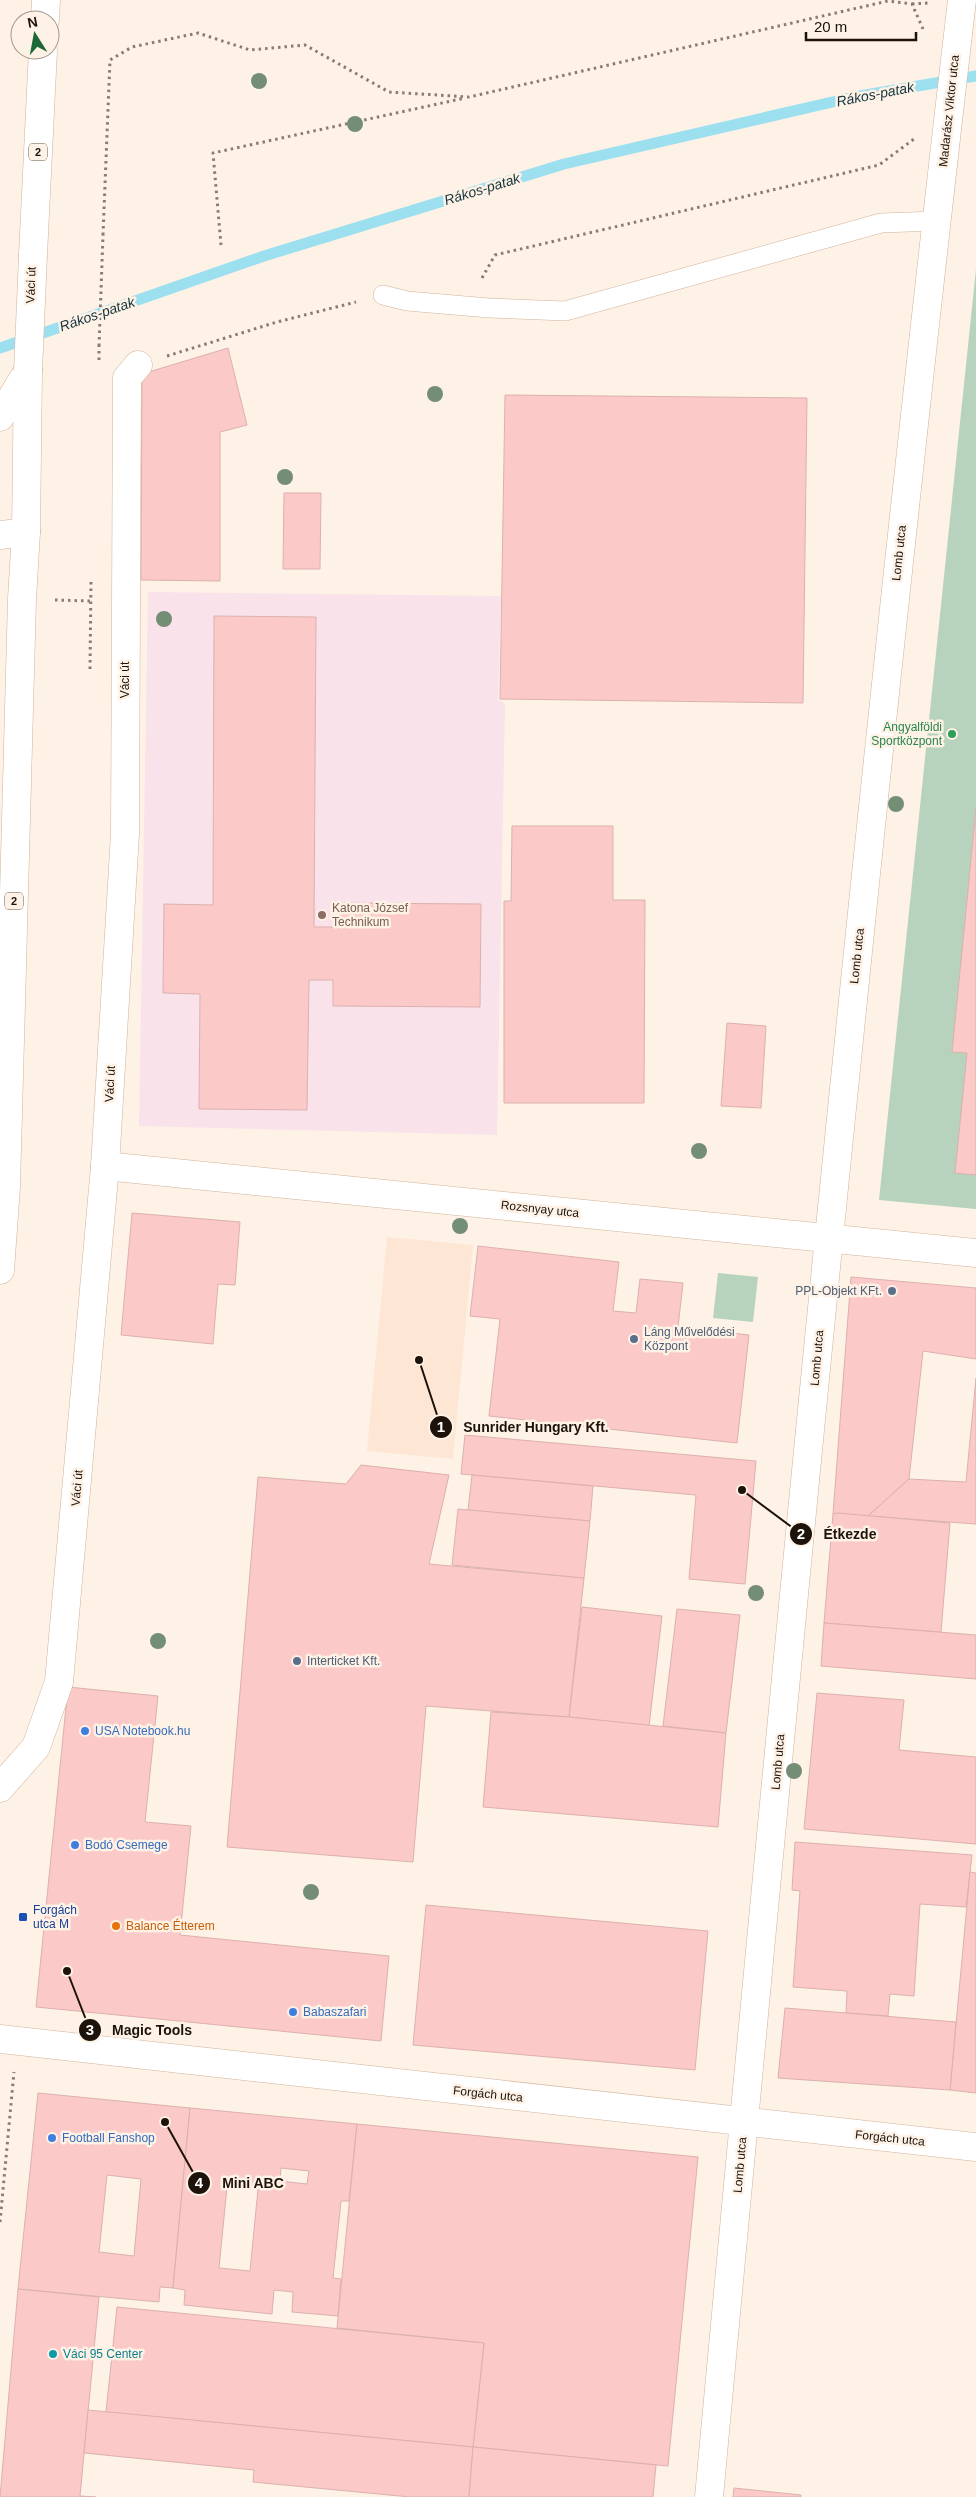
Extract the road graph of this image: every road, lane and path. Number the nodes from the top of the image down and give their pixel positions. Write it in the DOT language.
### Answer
graph roads {
  1 [pos="962,1"];
  2 [pos="923,26"];
  3 [pos="42,60"];
  4 [pos="469,97"];
  5 [pos="911,139"];
  6 [pos="937,221"];
  7 [pos="221,244"];
  8 [pos="383,295"];
  9 [pos="489,308"];
  10 [pos="99,346"];
  11 [pos="138,365"];
  12 [pos="28,371"];
  13 [pos="0,417"];
  14 [pos="26,532"];
  15 [pos="0,535"];
  16 [pos="105,1166"];
  17 [pos="828,1238"];
  18 [pos="976,1253"];
  19 [pos="0,1270"];
  20 [pos="0,1788"];
  21 [pos="9,2040"];
  22 [pos="744,2123"];
  23 [pos="976,2147"];
  24 [pos="0,2222"];
  25 [pos="709,2497"];
  1 -- 6 [label="street, Madarász Viktor utca"];
  2 -- 4 [label="path"];
  3 -- 12 [label="street, Váci út / 2, bridge"];
  4 -- 7 [label="path"];
  4 -- 10 [label="path, bridge"];
  5 -- 9 [label="path"];
  6 -- 9 [label="lane"];
  6 -- 17 [label="street, Lomb utca"];
  8 -- 9 [label="lane"];
  8 -- 11 [label="path"];
  11 -- 16 [label="street, Váci út"];
  12 -- 13 [label="street"];
  12 -- 14 [label="street, Váci út / 2"];
  14 -- 15 [label="street"];
  14 -- 19 [label="street, Váci út / 2"];
  16 -- 17 [label="street, Rozsnyay utca"];
  16 -- 20 [label="street, Váci út"];
  17 -- 18 [label="street, Rozsnyay utca"];
  17 -- 22 [label="street, Lomb utca"];
  21 -- 22 [label="street, Forgách utca"];
  21 -- 24 [label="path"];
  22 -- 23 [label="street, Forgách utca"];
  22 -- 25 [label="street, Lomb utca"];
}
